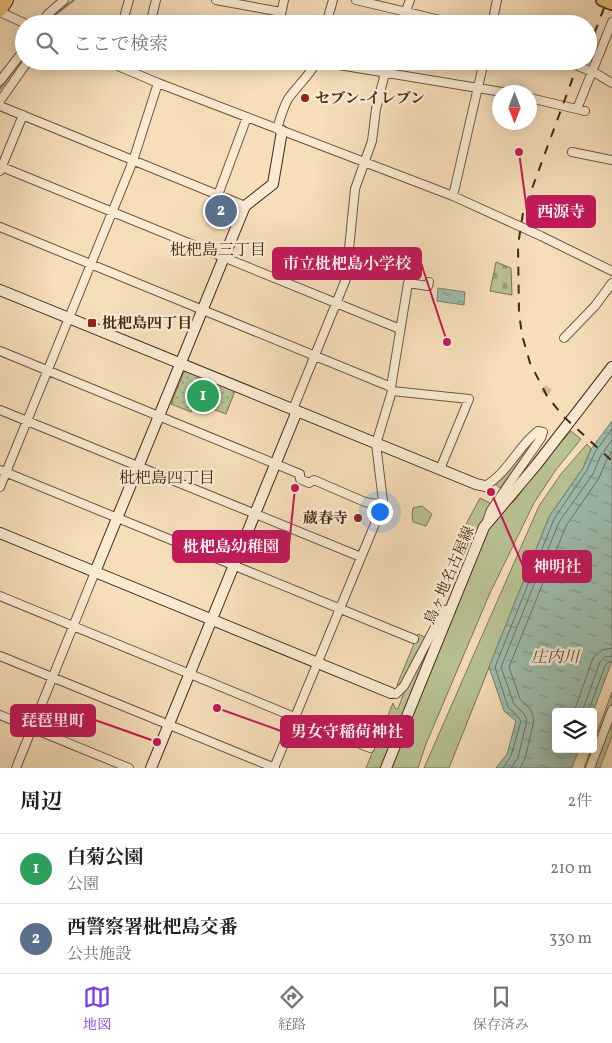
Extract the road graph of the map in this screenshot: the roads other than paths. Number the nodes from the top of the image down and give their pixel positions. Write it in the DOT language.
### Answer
graph roads {
  1 [pos="6,0"];
  2 [pos="64,0"];
  3 [pos="129,0"];
  4 [pos="156,0"];
  5 [pos="216,0"];
  6 [pos="284,0"];
  7 [pos="332,0"];
  8 [pos="356,0"];
  9 [pos="410,0"];
  10 [pos="497,0"];
  11 [pos="602,0"];
  12 [pos="612,4"];
  13 [pos="0,10"];
  14 [pos="281,12"];
  15 [pos="406,12"];
  16 [pos="47,15"];
  17 [pos="125,15"];
  18 [pos="152,15"];
  19 [pos="280,15"];
  20 [pos="328,15"];
  21 [pos="405,15"];
  22 [pos="419,15"];
  23 [pos="494,15"];
  24 [pos="15,18"];
  25 [pos="612,22"];
  26 [pos="597,57"];
  27 [pos="15,62"];
  28 [pos="22,70"];
  29 [pos="127,70"];
  30 [pos="310,70"];
  31 [pos="372,70"];
  32 [pos="482,70"];
  33 [pos="591,71"];
  34 [pos="384,72"];
  35 [pos="0,81"];
  36 [pos="158,83"];
  37 [pos="612,83"];
  38 [pos="479,87"];
  39 [pos="492,90"];
  40 [pos="537,100"];
  41 [pos="0,101"];
  42 [pos="0,106"];
  43 [pos="23,115"];
  44 [pos="247,117"];
  45 [pos="279,130"];
  46 [pos="572,152"];
  47 [pos="612,160"];
  48 [pos="133,161"];
  49 [pos="364,162"];
  50 [pos="1,169"];
  51 [pos="218,195"];
  52 [pos="453,196"];
  53 [pos="245,206"];
  54 [pos="112,212"];
  55 [pos="0,227"];
  56 [pos="224,258"];
  57 [pos="91,264"];
  58 [pos="612,271"];
  59 [pos="429,282"];
  60 [pos="612,283"];
  61 [pos="0,290"];
  62 [pos="336,303"];
  63 [pos="203,310"];
  64 [pos="69,318"];
  65 [pos="400,329"];
  66 [pos="564,338"];
  67 [pos="0,351"];
  68 [pos="315,356"];
  69 [pos="181,363"];
  70 [pos="612,367"];
  71 [pos="48,370"];
  72 [pos="391,389"];
  73 [pos="0,410"];
  74 [pos="295,410"];
  75 [pos="160,416"];
  76 [pos="27,421"];
  77 [pos="376,444"];
  78 [pos="275,463"];
  79 [pos="139,466"];
  80 [pos="440,468"];
  81 [pos="3,472"];
  82 [pos="485,486"];
  83 [pos="0,487"];
  84 [pos="382,505"];
  85 [pos="254,514"];
  86 [pos="117,518"];
  87 [pos="484,527"];
  88 [pos="0,533"];
  89 [pos="361,557"];
  90 [pos="233,565"];
  91 [pos="95,572"];
  92 [pos="0,596"];
  93 [pos="340,609"];
  94 [pos="450,609"];
  95 [pos="211,619"];
  96 [pos="73,626"];
  97 [pos="414,639"];
  98 [pos="0,656"];
  99 [pos="318,663"];
  100 [pos="189,674"];
  101 [pos="53,678"];
  102 [pos="391,693"];
  103 [pos="612,710"];
  104 [pos="0,715"];
  105 [pos="295,717"];
  106 [pos="168,724"];
  107 [pos="32,728"];
  108 [pos="370,748"];
  109 [pos="16,768"];
  110 [pos="129,768"];
  111 [pos="150,768"];
  112 [pos="275,768"];
  113 [pos="386,768"];
  114 [pos="590,768"];
  1 -- 13 [label="highway"];
  2 -- 16 [label="street"];
  3 -- 17 [label="street"];
  4 -- 18 [label="street"];
  5 -- 14 [label="street"];
  6 -- 14 [label="street"];
  7 -- 20 [label="street"];
  8 -- 15 [label="street"];
  9 -- 15 [label="street"];
  10 -- 23 [label="street"];
  11 -- 12 [label="main road"];
  13 -- 24 [label="street"];
  14 -- 19 [label="street"];
  15 -- 21 [label="street"];
  15 -- 22 [label="street"];
  25 -- 26 [label="street"];
  27 -- 35 [label="street"];
  28 -- 41 [label="street"];
  29 -- 36 [label="street"];
  30 -- 45 [label="street"];
  31 -- 34 [label="street"];
  32 -- 38 [label="street"];
  33 -- 37 [label="street"];
  33 -- 40 [label="street"];
  34 -- 38 [label="street"];
  34 -- 49 [label="street"];
  36 -- 44 [label="street"];
  36 -- 48 [label="street"];
  38 -- 39 [label="street"];
  38 -- 52 [label="street"];
  42 -- 43 [label="street"];
  43 -- 48 [label="street"];
  43 -- 50 [label="street"];
  44 -- 45 [label="street"];
  44 -- 51 [label="street"];
  45 -- 49 [label="street"];
  45 -- 53 [label="street"];
  46 -- 47 [label="street"];
  48 -- 51 [label="street"];
  48 -- 54 [label="street"];
  49 -- 52 [label="street"];
  49 -- 62 [label="street"];
  50 -- 54 [label="street"];
  51 -- 53 [label="street"];
  52 -- 58 [label="street"];
  53 -- 56 [label="street"];
  54 -- 56 [label="street"];
  54 -- 57 [label="street"];
  55 -- 57 [label="street"];
  56 -- 62 [label="street"];
  56 -- 63 [label="street"];
  57 -- 63 [label="street"];
  57 -- 64 [label="street"];
  59 -- 65 [label="street"];
  60 -- 66 [label="street"];
  61 -- 64 [label="street"];
  62 -- 65 [label="street"];
  62 -- 68 [label="street"];
  63 -- 68 [label="street"];
  63 -- 69 [label="street"];
  64 -- 69 [label="street"];
  64 -- 71 [label="street"];
  65 -- 72 [label="street"];
  67 -- 71 [label="street"];
  68 -- 72 [label="street"];
  68 -- 74 [label="street"];
  69 -- 74 [label="street"];
  69 -- 75 [label="street"];
  70 -- 87 [label="street, 鳥ヶ地名古屋線"];
  71 -- 75 [label="street"];
  71 -- 76 [label="street"];
  72 -- 77 [label="street"];
  72 -- 80 [label="street"];
  73 -- 76 [label="street"];
  74 -- 77 [label="street"];
  74 -- 78 [label="street"];
  75 -- 78 [label="street"];
  75 -- 79 [label="street"];
  76 -- 79 [label="street"];
  76 -- 81 [label="street"];
  77 -- 80 [label="street"];
  77 -- 84 [label="street"];
  78 -- 84 [label="street"];
  78 -- 85 [label="street"];
  79 -- 85 [label="street"];
  79 -- 86 [label="street"];
  80 -- 82 [label="street"];
  81 -- 83 [label="street"];
  81 -- 86 [label="street"];
  82 -- 87 [label="street"];
  84 -- 89 [label="street"];
  85 -- 89 [label="street"];
  85 -- 90 [label="street"];
  86 -- 90 [label="street"];
  86 -- 91 [label="street"];
  87 -- 94 [label="street, 鳥ヶ地名古屋線"];
  88 -- 91 [label="street"];
  89 -- 93 [label="street"];
  90 -- 93 [label="street"];
  90 -- 95 [label="street"];
  91 -- 95 [label="street"];
  91 -- 96 [label="street"];
  92 -- 96 [label="street"];
  93 -- 97 [label="street"];
  93 -- 99 [label="street"];
  94 -- 102 [label="street"];
  94 -- 113 [label="street, 鳥ヶ地名古屋線"];
  95 -- 99 [label="street"];
  95 -- 100 [label="street"];
  96 -- 100 [label="street"];
  96 -- 101 [label="street"];
  98 -- 101 [label="street"];
  99 -- 102 [label="street"];
  99 -- 105 [label="street"];
  100 -- 105 [label="street"];
  100 -- 106 [label="street"];
  101 -- 106 [label="street"];
  101 -- 107 [label="street"];
  103 -- 114 [label="street"];
  104 -- 107 [label="street"];
  105 -- 108 [label="street"];
  105 -- 112 [label="street"];
  106 -- 111 [label="street"];
  106 -- 112 [label="street"];
  107 -- 109 [label="street"];
  107 -- 110 [label="street"];
}
